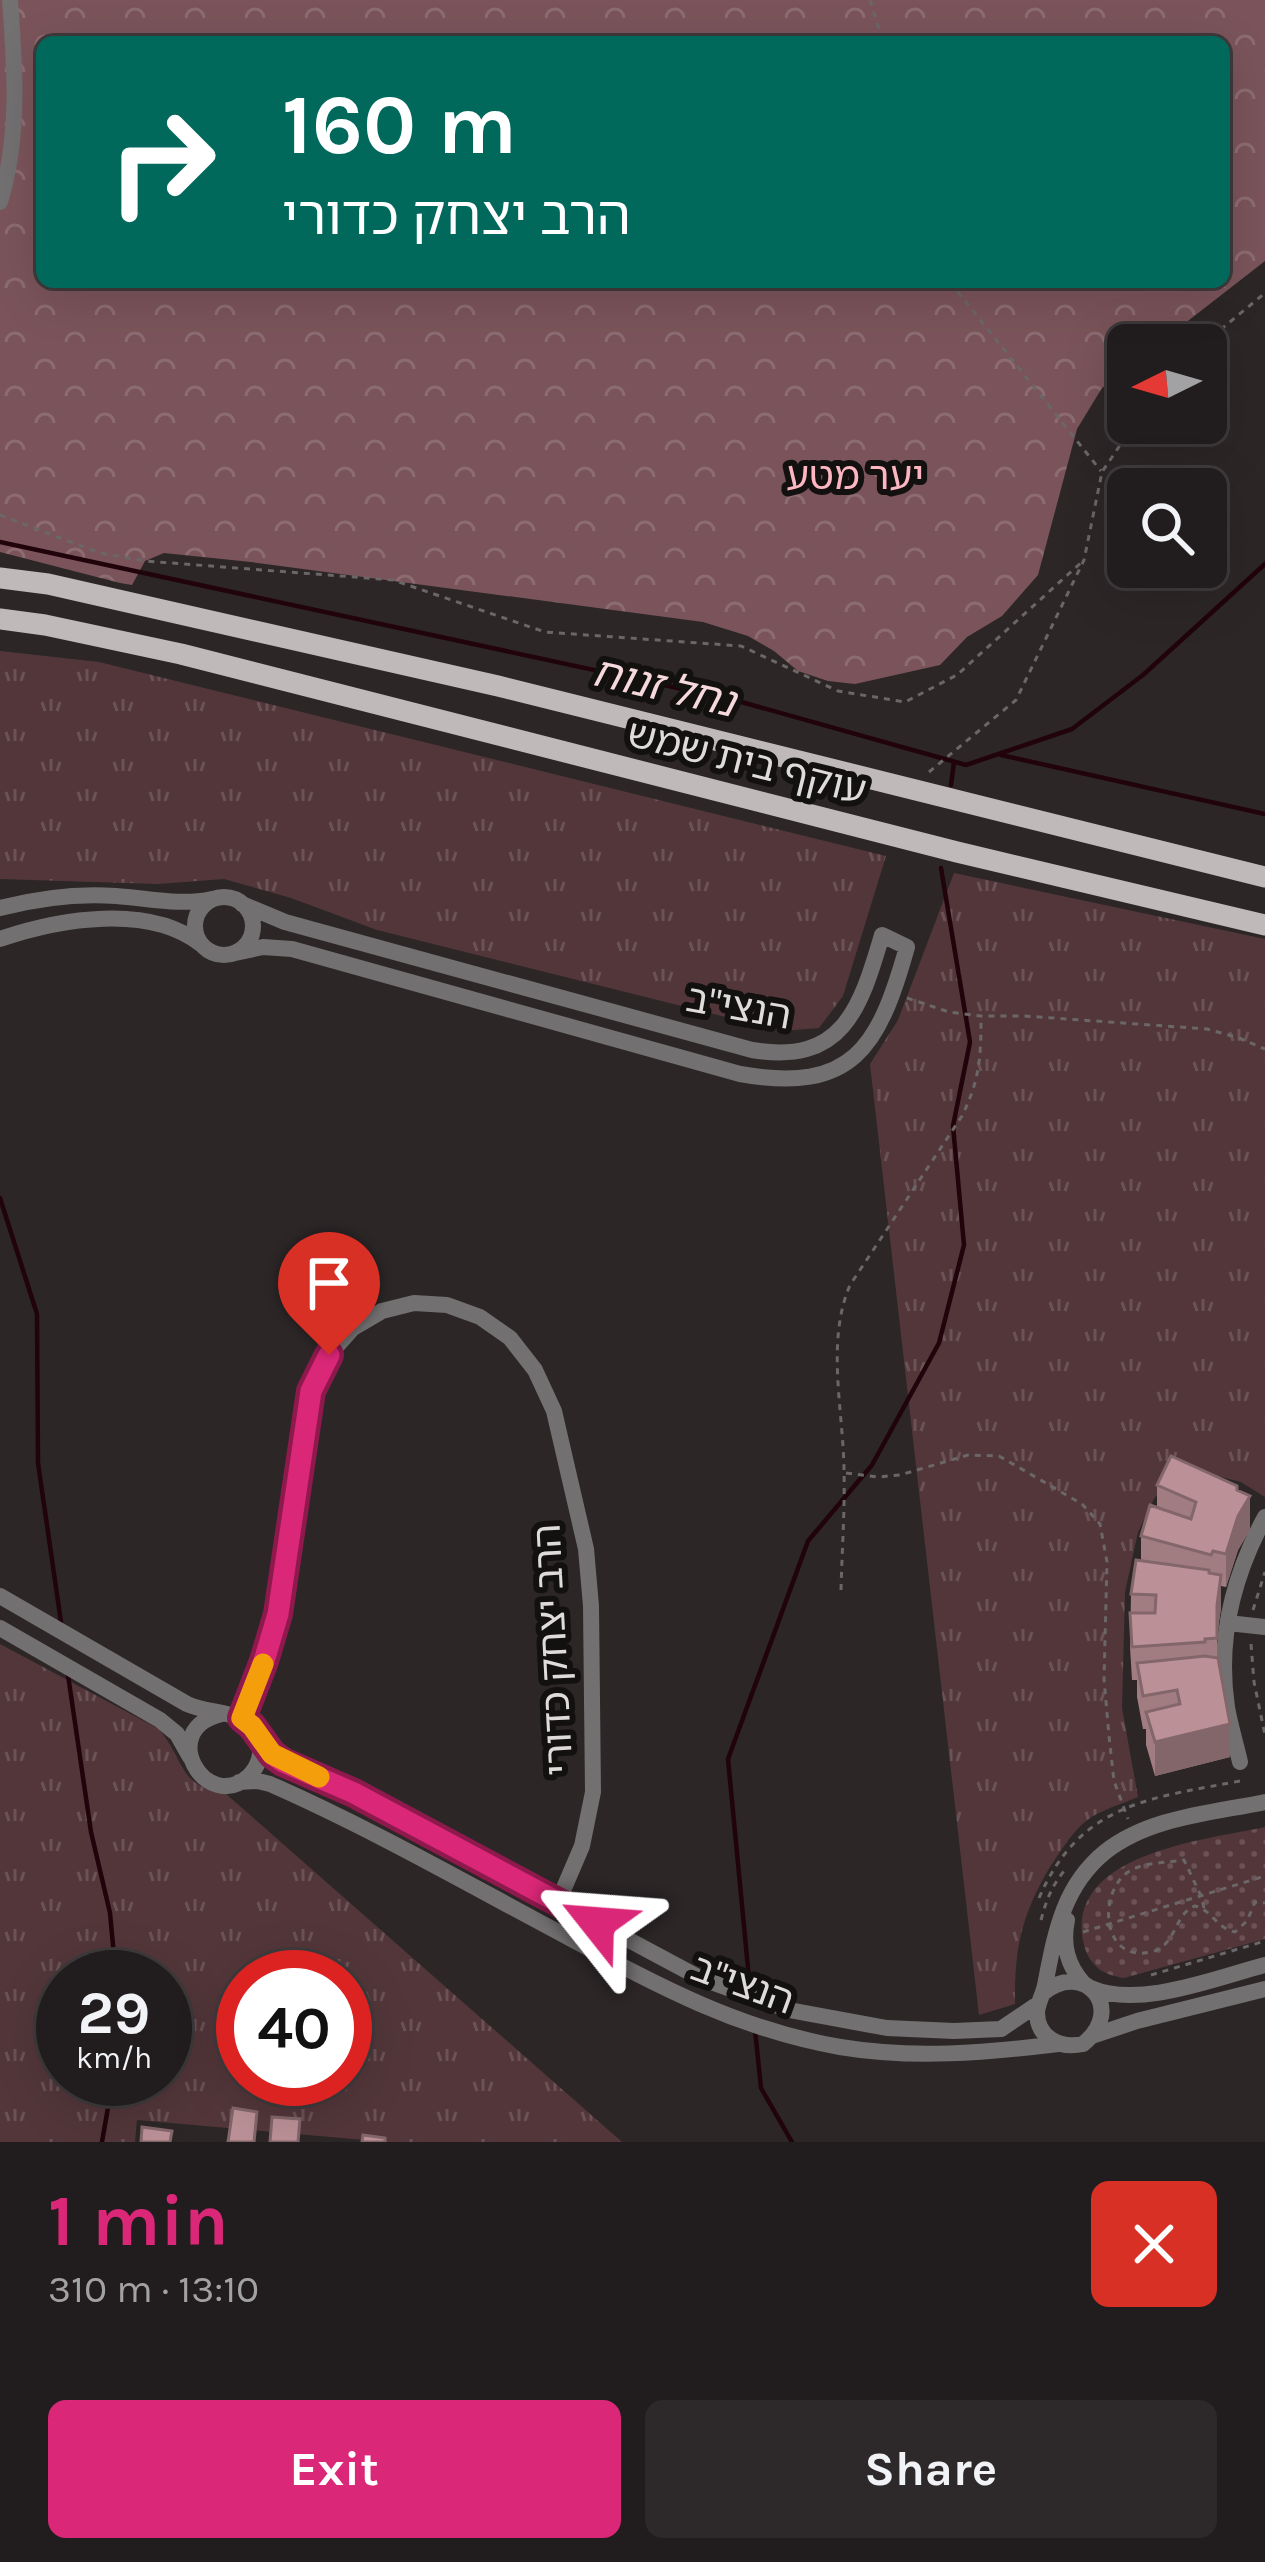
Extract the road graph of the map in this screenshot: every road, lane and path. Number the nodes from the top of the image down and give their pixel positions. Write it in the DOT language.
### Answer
graph roads {
  1 [pos="10,0"];
  2 [pos="870,0"];
  3 [pos="881,36"];
  4 [pos="0,202"];
  5 [pos="955,288"];
  6 [pos="1265,293"];
  7 [pos="1227,324"];
  8 [pos="1121,444"];
  9 [pos="1102,472"];
  10 [pos="0,515"];
  11 [pos="1084,560"];
  12 [pos="0,578"];
  13 [pos="0,619"];
  14 [pos="909,788"];
  15 [pos="1265,877"];
  16 [pos="212,899"];
  17 [pos="242,904"];
  18 [pos="0,908"];
  19 [pos="1265,925"];
  20 [pos="0,939"];
  21 [pos="202,945"];
  22 [pos="236,953"];
  23 [pos="893,994"];
  24 [pos="981,1016"];
  25 [pos="1265,1049"];
  26 [pos="844,1473"];
  27 [pos="1265,1517"];
  28 [pos="1265,1572"];
  29 [pos="841,1590"];
  30 [pos="0,1596"];
  31 [pos="1228,1623"];
  32 [pos="1258,1626"];
  33 [pos="0,1628"];
  34 [pos="222,1714"];
  35 [pos="242,1718"];
  36 [pos="257,1735"];
  37 [pos="1265,1735"];
  38 [pos="190,1758"];
  39 [pos="1240,1762"];
  40 [pos="239,1782"];
  41 [pos="1265,1802"];
  42 [pos="1134,1834"];
  43 [pos="1265,1876"];
  44 [pos="1072,1893"];
  45 [pos="1202,1896"];
  46 [pos="558,1902"];
  47 [pos="1265,1903"];
  48 [pos="1204,1908"];
  49 [pos="1077,1922"];
  50 [pos="1110,1924"];
  51 [pos="1265,1941"];
  52 [pos="1265,1965"];
  53 [pos="1142,1977"];
  54 [pos="1086,1986"];
  55 [pos="1265,1989"];
  56 [pos="1041,1999"];
  57 [pos="1092,2037"];
  58 [pos="1058,2044"];
  1 -- 4 [label="street"];
  2 -- 3 [label="path"];
  5 -- 9 [label="path"];
  6 -- 7 [label="path"];
  8 -- 9 [label="path"];
  9 -- 11 [label="path"];
  10 -- 11 [label="path"];
  11 -- 14 [label="path"];
  12 -- 14 [label="main road, עוקף בית שמש"];
  13 -- 19 [label="main road, עוקף בית שמש"];
  14 -- 15 [label="main road, עוקף בית שמש"];
  16 -- 17 [label="street"];
  16 -- 18 [label="street"];
  16 -- 21 [label="street"];
  17 -- 22 [label="street"];
  17 -- 23 [label="street, הנצי\"ב"];
  20 -- 21 [label="street"];
  21 -- 22 [label="street"];
  22 -- 23 [label="street, הנצי\"ב"];
  23 -- 24 [label="path"];
  24 -- 25 [label="path"];
  24 -- 26 [label="path"];
  26 -- 29 [label="path"];
  26 -- 42 [label="path"];
  27 -- 31 [label="street"];
  28 -- 32 [label="path"];
  30 -- 34 [label="street"];
  31 -- 32 [label="street"];
  31 -- 39 [label="street"];
  32 -- 37 [label="path"];
  33 -- 38 [label="street"];
  34 -- 35 [label="street"];
  34 -- 38 [label="street"];
  35 -- 36 [label="street"];
  35 -- 46 [label="street, הרב יצחק כדורי"];
  36 -- 40 [label="street"];
  36 -- 46 [label="street, הנצי\"ב"];
  38 -- 40 [label="street"];
  40 -- 58 [label="street, הנצי\"ב"];
  41 -- 42 [label="street"];
  42 -- 44 [label="street"];
  43 -- 45 [label="path"];
  44 -- 54 [label="street"];
  44 -- 56 [label="street"];
  45 -- 48 [label="path"];
  45 -- 50 [label="path"];
  45 -- 50 [label="path"];
  46 -- 56 [label="street, הנצי\"ב"];
  47 -- 48 [label="path"];
  48 -- 50 [label="path"];
  49 -- 50 [label="path"];
  51 -- 53 [label="path"];
  52 -- 54 [label="street"];
  54 -- 56 [label="street"];
  54 -- 57 [label="street"];
  55 -- 57 [label="street"];
  56 -- 58 [label="street"];
  57 -- 58 [label="street"];
}
